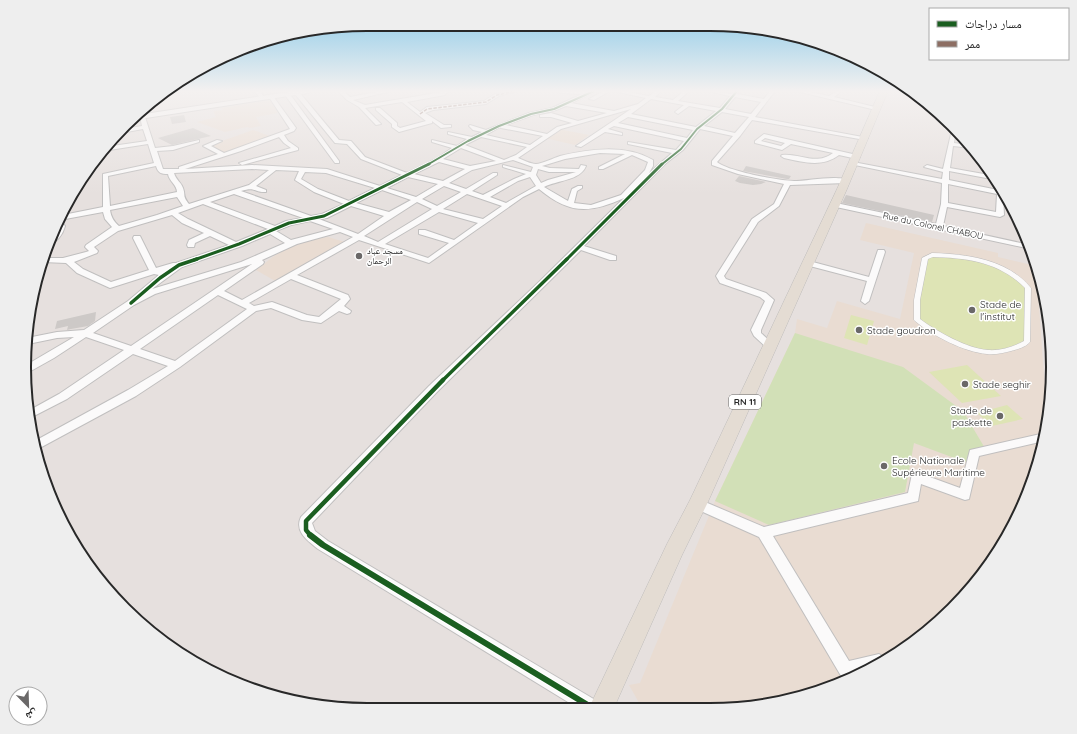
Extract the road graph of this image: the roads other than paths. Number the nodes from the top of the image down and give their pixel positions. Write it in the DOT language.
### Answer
graph roads {
  1 [pos="291,125"];
  2 [pos="310,125"];
  3 [pos="323,125"];
  4 [pos="394,125"];
  5 [pos="417,125"];
  6 [pos="441,125"];
  7 [pos="566,125"];
  8 [pos="611,125"];
  9 [pos="619,125"];
  10 [pos="683,125"];
  11 [pos="702,125"];
  12 [pos="746,125"];
  13 [pos="797,125"];
  14 [pos="870,125"];
  15 [pos="449,126"];
  16 [pos="472,126"];
  17 [pos="499,126"];
  18 [pos="146,127"];
  19 [pos="698,128"];
  20 [pos="128,130"];
  21 [pos="604,130"];
  22 [pos="488,132"];
  23 [pos="450,133"];
  24 [pos="620,134"];
  25 [pos="953,134"];
  26 [pos="281,135"];
  27 [pos="480,135"];
  28 [pos="546,135"];
  29 [pos="738,135"];
  30 [pos="866,138"];
  31 [pos="474,139"];
  32 [pos="688,140"];
  33 [pos="197,141"];
  34 [pos="219,141"];
  35 [pos="434,141"];
  36 [pos="150,142"];
  37 [pos="790,142"];
  38 [pos="826,142"];
  39 [pos="630,143"];
  40 [pos="951,144"];
  41 [pos="578,146"];
  42 [pos="964,146"];
  43 [pos="460,147"];
  44 [pos="532,147"];
  45 [pos="112,148"];
  46 [pos="822,149"];
  47 [pos="152,150"];
  48 [pos="677,152"];
  49 [pos="631,153"];
  50 [pos="837,153"];
  51 [pos="224,155"];
  52 [pos="784,156"];
  53 [pos="512,158"];
  54 [pos="438,160"];
  55 [pos="855,160"];
  56 [pos="203,161"];
  57 [pos="338,162"];
  58 [pos="157,164"];
  59 [pos="504,164"];
  60 [pos="538,166"];
  61 [pos="927,167"];
  62 [pos="275,168"];
  63 [pos="470,168"];
  64 [pos="601,168"];
  65 [pos="212,169"];
  66 [pos="303,169"];
  67 [pos="946,170"];
  68 [pos="169,172"];
  69 [pos="495,174"];
  70 [pos="532,174"];
  71 [pos="408,175"];
  72 [pos="986,175"];
  73 [pos="846,181"];
  74 [pos="946,182"];
  75 [pos="443,183"];
  76 [pos="788,183"];
  77 [pos="251,186"];
  78 [pos="539,186"];
  79 [pos="580,187"];
  80 [pos="381,188"];
  81 [pos="633,188"];
  82 [pos="264,191"];
  83 [pos="465,191"];
  84 [pos="236,192"];
  85 [pos="997,192"];
  86 [pos="179,194"];
  87 [pos="483,198"];
  88 [pos="416,200"];
  89 [pos="1001,200"];
  90 [pos="204,202"];
  91 [pos="350,202"];
  92 [pos="944,204"];
  93 [pos="836,205"];
  94 [pos="508,206"];
  95 [pos="570,206"];
  96 [pos="188,207"];
  97 [pos="107,208"];
  98 [pos="437,209"];
  99 [pos="173,212"];
  100 [pos="390,216"];
  101 [pos="67,217"];
  102 [pos="308,218"];
  103 [pos="484,222"];
  104 [pos="939,227"];
  105 [pos="118,228"];
  106 [pos="340,228"];
  107 [pos="273,230"];
  108 [pos="422,232"];
  109 [pos="210,233"];
  110 [pos="357,237"];
  111 [pos="136,238"];
  112 [pos="455,243"];
  113 [pos="292,244"];
  114 [pos="191,245"];
  115 [pos="236,245"];
  116 [pos="379,245"];
  117 [pos="1023,245"];
  118 [pos="580,247"];
  119 [pos="275,252"];
  120 [pos="881,252"];
  121 [pos="614,258"];
  122 [pos="195,259"];
  123 [pos="49,260"];
  124 [pos="67,260"];
  125 [pos="809,263"];
  126 [pos="154,271"];
  127 [pos="166,274"];
  128 [pos="291,276"];
  129 [pos="872,280"];
  130 [pos="218,292"];
  131 [pos="865,301"];
  132 [pos="131,303"];
  133 [pos="243,303"];
  134 [pos="253,309"];
  135 [pos="917,320"];
  136 [pos="84,333"];
  137 [pos="32,340"];
  138 [pos="770,346"];
  139 [pos="133,349"];
  140 [pos="176,365"];
  141 [pos="31,367"];
  142 [pos="34,412"];
  143 [pos="1039,439"];
  144 [pos="40,444"];
  145 [pos="698,504"];
  146 [pos="764,533"];
  147 [pos="848,674"];
  148 [pos="584,703"];
  149 [pos="603,703"];
  1 -- 26 [label="street"];
  2 -- 57 [label="street"];
  3 -- 71 [label="street"];
  4 -- 5 [label="street"];
  6 -- 15 [label="street"];
  7 -- 28 [label="street"];
  8 -- 21 [label="street"];
  9 -- 32 [label="street"];
  10 -- 19 [label="street"];
  11 -- 19 [label="street"];
  12 -- 29 [label="street"];
  13 -- 30 [label="street"];
  14 -- 30 [label="main road, RN 11"];
  16 -- 22 [label="street"];
  17 -- 22 [label="street"];
  17 -- 28 [label="street"];
  18 -- 20 [label="street"];
  18 -- 36 [label="street"];
  19 -- 29 [label="street"];
  19 -- 32 [label="street"];
  21 -- 24 [label="street"];
  21 -- 41 [label="street"];
  22 -- 27 [label="street"];
  23 -- 31 [label="street"];
  25 -- 40 [label="street"];
  26 -- 51 [label="street"];
  26 -- 65 [label="street"];
  27 -- 31 [label="street"];
  27 -- 44 [label="street"];
  28 -- 44 [label="street"];
  29 -- 76 [label="street"];
  30 -- 55 [label="main road, RN 11"];
  31 -- 43 [label="street"];
  32 -- 48 [label="street"];
  33 -- 47 [label="street"];
  34 -- 51 [label="street"];
  35 -- 43 [label="street"];
  36 -- 45 [label="street"];
  36 -- 47 [label="street"];
  37 -- 46 [label="street"];
  38 -- 46 [label="street"];
  39 -- 48 [label="street"];
  40 -- 42 [label="street"];
  40 -- 67 [label="street"];
  43 -- 54 [label="street"];
  43 -- 59 [label="street"];
  44 -- 53 [label="street"];
  46 -- 50 [label="street"];
  47 -- 58 [label="street"];
  48 -- 81 [label="street"];
  49 -- 60 [label="street"];
  49 -- 64 [label="street"];
  49 -- 81 [label="street"];
  50 -- 52 [label="street"];
  50 -- 55 [label="street"];
  51 -- 56 [label="street"];
  53 -- 59 [label="street"];
  53 -- 60 [label="street"];
  54 -- 63 [label="street"];
  54 -- 71 [label="street"];
  55 -- 73 [label="main road, RN 11"];
  55 -- 74 [label="street"];
  56 -- 65 [label="street"];
  56 -- 68 [label="street"];
  58 -- 68 [label="street"];
  58 -- 97 [label="street"];
  59 -- 63 [label="street"];
  59 -- 70 [label="street"];
  60 -- 70 [label="street"];
  60 -- 78 [label="street"];
  61 -- 67 [label="street"];
  62 -- 65 [label="street"];
  62 -- 66 [label="street"];
  62 -- 77 [label="street"];
  63 -- 75 [label="street"];
  65 -- 68 [label="street"];
  66 -- 80 [label="street"];
  66 -- 91 [label="street"];
  67 -- 72 [label="street"];
  67 -- 74 [label="street"];
  68 -- 86 [label="street"];
  69 -- 83 [label="street"];
  70 -- 78 [label="street"];
  70 -- 87 [label="street"];
  71 -- 75 [label="street"];
  71 -- 80 [label="street"];
  73 -- 76 [label="street"];
  73 -- 93 [label="main road, RN 11"];
  74 -- 85 [label="street"];
  74 -- 92 [label="street"];
  75 -- 83 [label="street"];
  75 -- 88 [label="street"];
  76 -- 138 [label="street"];
  77 -- 82 [label="street"];
  77 -- 84 [label="street"];
  78 -- 94 [label="street"];
  78 -- 95 [label="street"];
  79 -- 95 [label="street"];
  80 -- 88 [label="street"];
  80 -- 91 [label="street"];
  81 -- 95 [label="street"];
  81 -- 118 [label="street"];
  83 -- 87 [label="street"];
  83 -- 98 [label="street"];
  84 -- 90 [label="street"];
  84 -- 102 [label="street"];
  86 -- 96 [label="street"];
  86 -- 97 [label="street"];
  87 -- 94 [label="street"];
  88 -- 98 [label="street"];
  88 -- 100 [label="street"];
  89 -- 92 [label="street"];
  90 -- 96 [label="street"];
  90 -- 107 [label="street"];
  91 -- 100 [label="street"];
  91 -- 102 [label="street"];
  92 -- 104 [label="street"];
  93 -- 104 [label="street, Rue du Colonel CHABOU"];
  93 -- 125 [label="main road, RN 11"];
  94 -- 103 [label="street"];
  96 -- 99 [label="street"];
  97 -- 101 [label="street"];
  97 -- 105 [label="street"];
  98 -- 103 [label="street"];
  98 -- 116 [label="street"];
  99 -- 105 [label="street"];
  99 -- 109 [label="street"];
  100 -- 110 [label="street"];
  102 -- 106 [label="street"];
  102 -- 107 [label="street"];
  103 -- 112 [label="street"];
  104 -- 117 [label="street, Rue du Colonel CHABOU"];
  105 -- 124 [label="street"];
  106 -- 110 [label="street"];
  106 -- 113 [label="street"];
  107 -- 113 [label="street"];
  107 -- 115 [label="street"];
  108 -- 112 [label="street"];
  109 -- 114 [label="street"];
  109 -- 115 [label="street"];
  110 -- 116 [label="street"];
  110 -- 128 [label="street"];
  111 -- 126 [label="street"];
  112 -- 116 [label="street"];
  113 -- 119 [label="street"];
  115 -- 122 [label="street"];
  118 -- 121 [label="street"];
  118 -- 148 [label="street"];
  119 -- 130 [label="street"];
  119 -- 132 [label="street"];
  120 -- 129 [label="street"];
  122 -- 126 [label="street"];
  122 -- 127 [label="street"];
  123 -- 124 [label="street"];
  124 -- 126 [label="street"];
  125 -- 129 [label="street"];
  125 -- 138 [label="main road, RN 11"];
  126 -- 127 [label="street"];
  127 -- 132 [label="street"];
  128 -- 133 [label="street"];
  128 -- 134 [label="street"];
  129 -- 131 [label="street"];
  130 -- 133 [label="street"];
  130 -- 139 [label="street"];
  132 -- 136 [label="street"];
  133 -- 134 [label="street"];
  134 -- 140 [label="street"];
  135 -- 135 [label="street"];
  136 -- 137 [label="street"];
  136 -- 139 [label="street"];
  136 -- 141 [label="street"];
  138 -- 145 [label="main road, RN 11"];
  139 -- 140 [label="street"];
  139 -- 142 [label="street"];
  140 -- 144 [label="street"];
  143 -- 146 [label="street"];
  145 -- 146 [label="street"];
  145 -- 149 [label="main road, RN 11"];
  146 -- 147 [label="street"];
}
